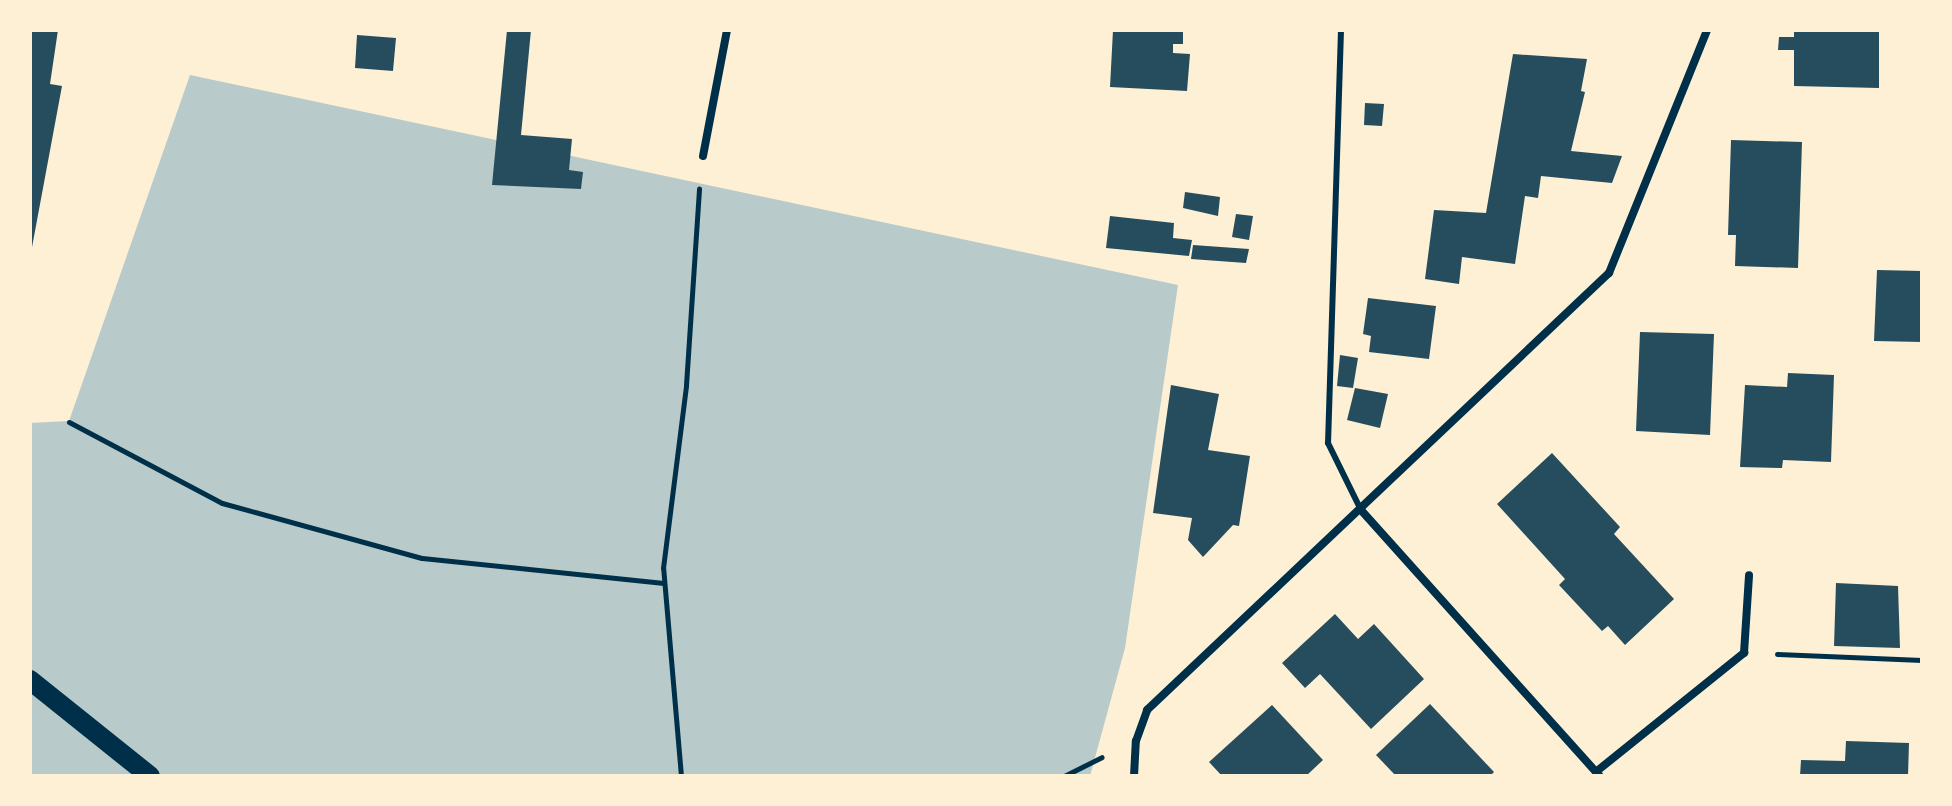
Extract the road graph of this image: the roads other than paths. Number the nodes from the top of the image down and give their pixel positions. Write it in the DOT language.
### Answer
graph roads {
  1 [pos="727,30"];
  2 [pos="1341,30"];
  3 [pos="1707,30"];
  4 [pos="703,156"];
  5 [pos="1361,510"];
  6 [pos="1749,575"];
  7 [pos="30,680"];
  8 [pos="1598,773"];
  9 [pos="150,776"];
  10 [pos="1134,776"];
  1 -- 4 [label="street"];
  2 -- 5 [label="lane"];
  3 -- 5 [label="street"];
  5 -- 8 [label="street"];
  5 -- 10 [label="street"];
  6 -- 8 [label="street"];
  7 -- 9 [label="main road"];
}
